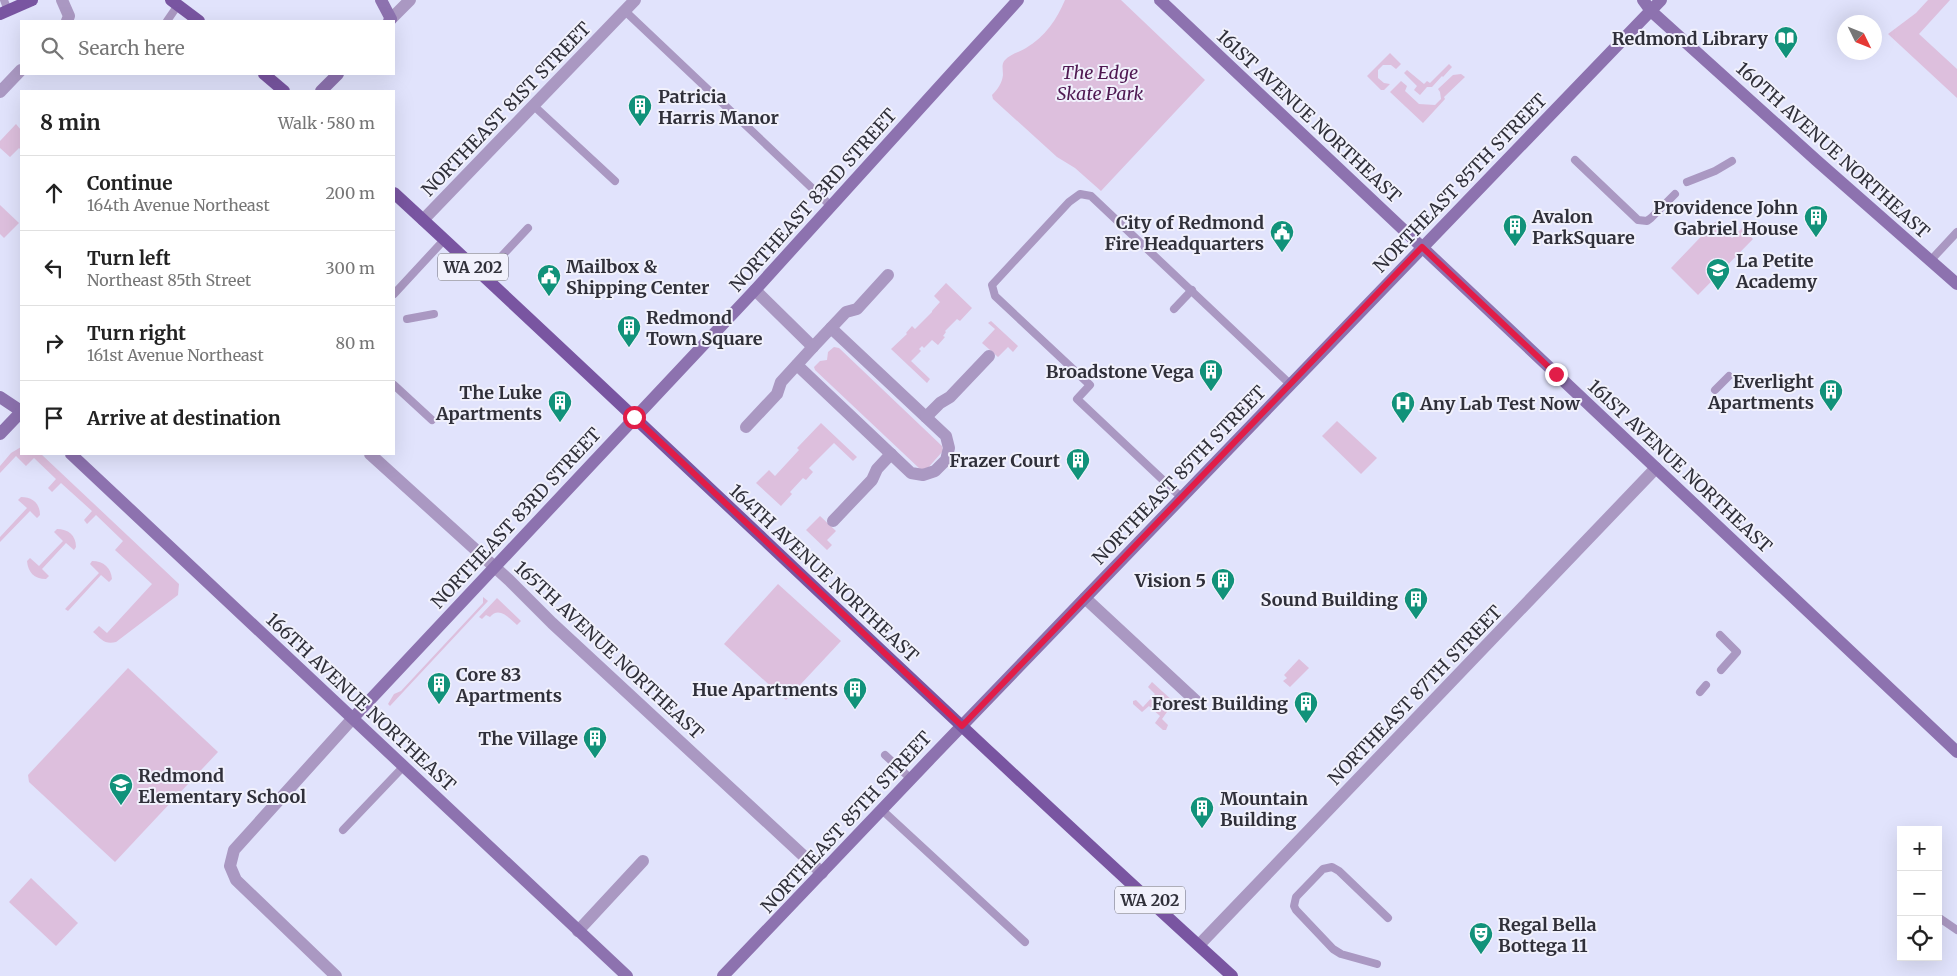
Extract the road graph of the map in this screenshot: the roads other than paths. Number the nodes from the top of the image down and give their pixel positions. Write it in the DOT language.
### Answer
graph roads {
  1 [pos="32,0"];
  2 [pos="62,0"];
  3 [pos="381,0"];
  4 [pos="410,0"];
  5 [pos="635,0"];
  6 [pos="1018,0"];
  7 [pos="1160,0"];
  8 [pos="1643,0"];
  9 [pos="1661,0"];
  10 [pos="175,3"];
  11 [pos="4,8"];
  12 [pos="1651,10"];
  13 [pos="625,11"];
  14 [pos="67,20"];
  15 [pos="168,20"];
  16 [pos="198,20"];
  17 [pos="390,20"];
  18 [pos="20,71"];
  19 [pos="265,75"];
  20 [pos="337,75"];
  21 [pos="283,90"];
  22 [pos="322,90"];
  23 [pos="0,92"];
  24 [pos="534,106"];
  25 [pos="1575,160"];
  26 [pos="1732,160"];
  27 [pos="616,181"];
  28 [pos="1688,182"];
  29 [pos="395,194"];
  30 [pos="1675,194"];
  31 [pos="831,206"];
  32 [pos="423,220"];
  33 [pos="528,228"];
  34 [pos="1957,232"];
  35 [pos="444,240"];
  36 [pos="1422,247"];
  37 [pos="1931,260"];
  38 [pos="888,275"];
  39 [pos="482,276"];
  40 [pos="1957,284"];
  41 [pos="754,290"];
  42 [pos="1192,290"];
  43 [pos="395,293"];
  44 [pos="1174,309"];
  45 [pos="434,314"];
  46 [pos="407,319"];
  47 [pos="831,328"];
  48 [pos="813,347"];
  49 [pos="988,356"];
  50 [pos="797,365"];
  51 [pos="1729,376"];
  52 [pos="1291,385"];
  53 [pos="395,386"];
  54 [pos="1715,390"];
  55 [pos="0,397"];
  56 [pos="20,411"];
  57 [pos="20,413"];
  58 [pos="634,417"];
  59 [pos="926,418"];
  60 [pos="432,420"];
  61 [pos="746,427"];
  62 [pos="0,434"];
  63 [pos="891,454"];
  64 [pos="71,455"];
  65 [pos="371,455"];
  66 [pos="1656,468"];
  67 [pos="1182,498"];
  68 [pos="833,521"];
  69 [pos="494,567"];
  70 [pos="1085,598"];
  71 [pos="1720,635"];
  72 [pos="1721,670"];
  73 [pos="1706,685"];
  74 [pos="1700,692"];
  75 [pos="1196,702"];
  76 [pos="353,718"];
  77 [pos="962,726"];
  78 [pos="1957,752"];
  79 [pos="885,755"];
  80 [pos="404,766"];
  81 [pos="911,778"];
  82 [pos="882,810"];
  83 [pos="343,830"];
  84 [pos="643,861"];
  85 [pos="822,873"];
  86 [pos="1388,918"];
  87 [pos="1942,921"];
  88 [pos="578,930"];
  89 [pos="1957,930"];
  90 [pos="1025,942"];
  91 [pos="1199,945"];
  92 [pos="1377,964"];
  93 [pos="336,976"];
  94 [pos="626,976"];
  95 [pos="723,976"];
  96 [pos="1232,976"];
  1 -- 11 [label="main road"];
  2 -- 14 [label="street"];
  3 -- 17 [label="street"];
  4 -- 17 [label="street"];
  5 -- 13 [label="street, NORTHEAST 81ST STREET"];
  6 -- 31 [label="street, NORTHEAST 83RD STREET"];
  7 -- 36 [label="street, 161ST AVENUE NORTHEAST"];
  8 -- 12 [label="street, 160TH AVENUE NORTHEAST"];
  9 -- 12 [label="street, NORTHEAST 85TH STREET"];
  10 -- 15 [label="lane"];
  10 -- 16 [label="main road"];
  12 -- 36 [label="street, NORTHEAST 85TH STREET"];
  12 -- 37 [label="street, 160TH AVENUE NORTHEAST"];
  13 -- 24 [label="street, NORTHEAST 81ST STREET"];
  13 -- 31 [label="lane"];
  18 -- 23 [label="street"];
  19 -- 21 [label="main road"];
  20 -- 22 [label="street"];
  24 -- 27 [label="lane"];
  24 -- 32 [label="street, NORTHEAST 81ST STREET"];
  25 -- 30 [label="lane"];
  26 -- 28 [label="lane"];
  29 -- 32 [label="main road, 164TH AVENUE NORTHEAST / WA 202"];
  31 -- 41 [label="street, NORTHEAST 83RD STREET"];
  32 -- 35 [label="main road, 164TH AVENUE NORTHEAST / WA 202"];
  33 -- 39 [label="lane"];
  34 -- 37 [label="lane"];
  35 -- 39 [label="main road, 164TH AVENUE NORTHEAST / WA 202"];
  35 -- 43 [label="lane"];
  36 -- 52 [label="street, NORTHEAST 85TH STREET"];
  36 -- 66 [label="street, 161ST AVENUE NORTHEAST"];
  37 -- 40 [label="street, 160TH AVENUE NORTHEAST"];
  38 -- 47 [label="street"];
  39 -- 58 [label="main road, 164TH AVENUE NORTHEAST / WA 202"];
  41 -- 48 [label="street"];
  41 -- 58 [label="street, NORTHEAST 83RD STREET"];
  42 -- 44 [label="lane"];
  42 -- 52 [label="lane"];
  42 -- 67 [label="lane"];
  45 -- 46 [label="lane"];
  47 -- 48 [label="street"];
  47 -- 59 [label="street"];
  48 -- 50 [label="street"];
  49 -- 59 [label="street"];
  50 -- 61 [label="street"];
  50 -- 63 [label="street"];
  51 -- 54 [label="lane"];
  52 -- 67 [label="street, NORTHEAST 85TH STREET"];
  53 -- 60 [label="lane"];
  55 -- 56 [label="street"];
  57 -- 62 [label="street"];
  58 -- 69 [label="street, NORTHEAST 83RD STREET"];
  58 -- 77 [label="main road, 164TH AVENUE NORTHEAST / WA 202"];
  59 -- 63 [label="street"];
  63 -- 68 [label="street"];
  64 -- 76 [label="street, 166TH AVENUE NORTHEAST"];
  65 -- 69 [label="street, 165TH AVENUE NORTHEAST"];
  66 -- 78 [label="street, 161ST AVENUE NORTHEAST"];
  66 -- 91 [label="street, NORTHEAST 87TH STREET"];
  67 -- 70 [label="street, NORTHEAST 85TH STREET"];
  69 -- 76 [label="street, NORTHEAST 83RD STREET"];
  69 -- 85 [label="street, 165TH AVENUE NORTHEAST"];
  70 -- 75 [label="street"];
  70 -- 77 [label="street, NORTHEAST 85TH STREET"];
  71 -- 72 [label="lane"];
  73 -- 74 [label="lane"];
  76 -- 80 [label="street, 166TH AVENUE NORTHEAST"];
  76 -- 93 [label="street, NORTHEAST 83RD STREET"];
  77 -- 81 [label="street, NORTHEAST 85TH STREET"];
  77 -- 91 [label="main road, 164TH AVENUE NORTHEAST / WA 202"];
  79 -- 81 [label="lane"];
  80 -- 83 [label="lane"];
  80 -- 88 [label="street, 166TH AVENUE NORTHEAST"];
  81 -- 82 [label="street, NORTHEAST 85TH STREET"];
  82 -- 85 [label="street, NORTHEAST 85TH STREET"];
  82 -- 90 [label="lane"];
  84 -- 88 [label="street"];
  85 -- 95 [label="street, NORTHEAST 85TH STREET"];
  86 -- 92 [label="lane"];
  87 -- 89 [label="lane"];
  88 -- 94 [label="street, 166TH AVENUE NORTHEAST"];
  91 -- 96 [label="main road, 164TH AVENUE NORTHEAST / WA 202"];
}
